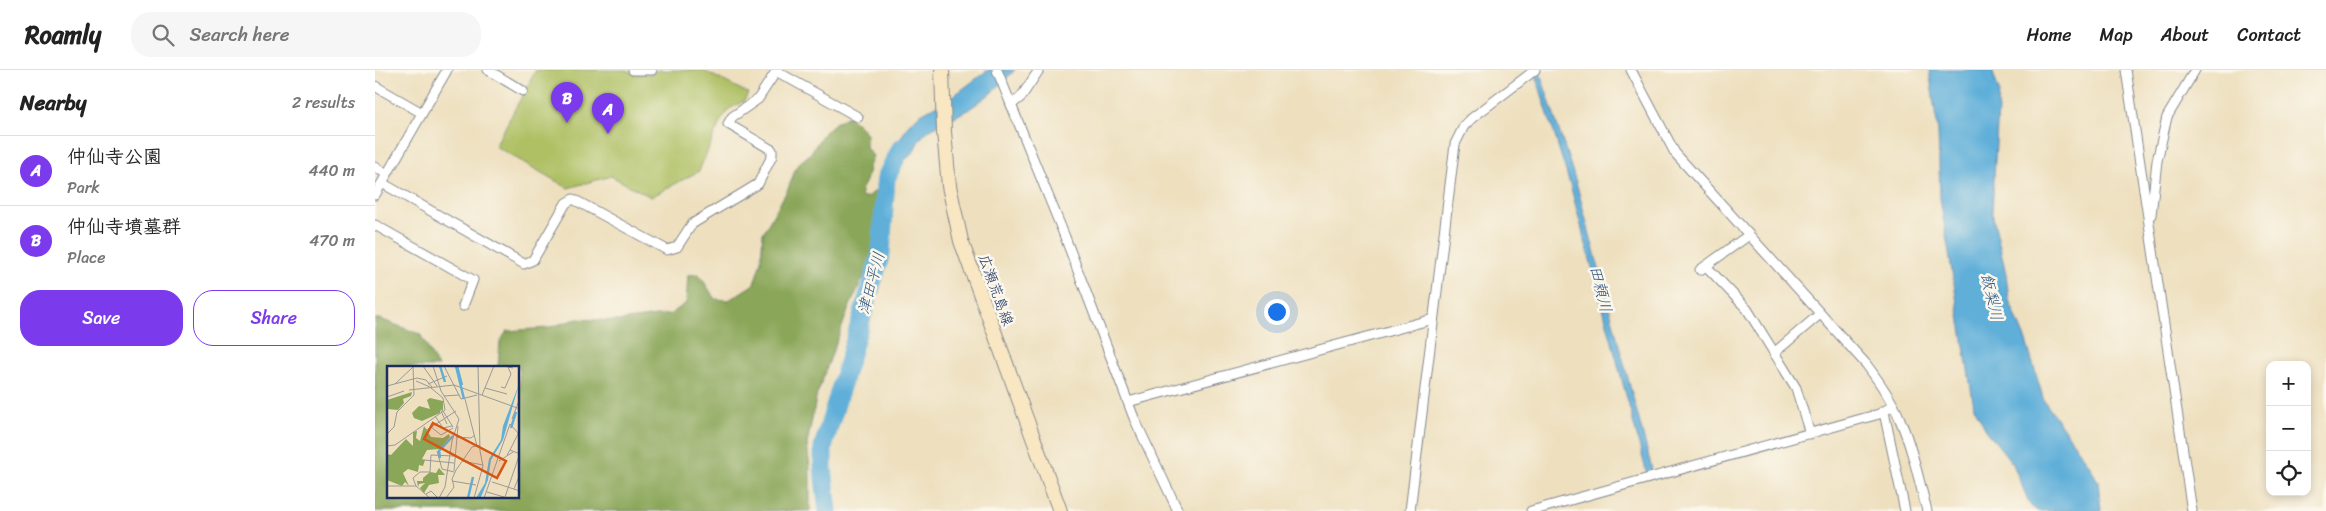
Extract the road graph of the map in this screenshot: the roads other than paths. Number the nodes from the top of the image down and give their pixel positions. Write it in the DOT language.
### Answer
graph roads {
  1 [pos="447,70"];
  2 [pos="488,70"];
  3 [pos="633,70"];
  4 [pos="652,70"];
  5 [pos="777,70"];
  6 [pos="942,70"];
  7 [pos="997,70"];
  8 [pos="1039,70"];
  9 [pos="1535,70"];
  10 [pos="1631,70"];
  11 [pos="2126,70"];
  12 [pos="2195,70"];
  13 [pos="375,86"];
  14 [pos="523,91"];
  15 [pos="1011,105"];
  16 [pos="422,113"];
  17 [pos="859,117"];
  18 [pos="375,167"];
  19 [pos="387,174"];
  20 [pos="382,183"];
  21 [pos="375,195"];
  22 [pos="375,225"];
  23 [pos="2149,228"];
  24 [pos="1749,235"];
  25 [pos="463,306"];
  26 [pos="1820,314"];
  27 [pos="1433,319"];
  28 [pos="1774,353"];
  29 [pos="1128,402"];
  30 [pos="1893,406"];
  31 [pos="1884,412"];
  32 [pos="1810,434"];
  33 [pos="1060,511"];
  34 [pos="1178,511"];
  35 [pos="1410,511"];
  36 [pos="1531,511"];
  37 [pos="1905,511"];
  38 [pos="1927,511"];
  39 [pos="2192,511"];
  1 -- 16 [label="street"];
  2 -- 14 [label="street"];
  3 -- 4 [label="street"];
  5 -- 17 [label="street"];
  5 -- 20 [label="street"];
  6 -- 33 [label="main road, 広瀬荒島線"];
  7 -- 15 [label="street"];
  8 -- 15 [label="street"];
  9 -- 27 [label="street"];
  10 -- 24 [label="street"];
  11 -- 23 [label="street"];
  12 -- 23 [label="street"];
  13 -- 16 [label="street"];
  15 -- 29 [label="street"];
  16 -- 19 [label="street"];
  18 -- 19 [label="street"];
  19 -- 20 [label="street"];
  20 -- 21 [label="street"];
  22 -- 25 [label="street"];
  23 -- 39 [label="street"];
  24 -- 26 [label="street"];
  24 -- 28 [label="street"];
  26 -- 28 [label="street"];
  26 -- 30 [label="street"];
  27 -- 29 [label="street"];
  27 -- 35 [label="street"];
  28 -- 32 [label="street"];
  29 -- 34 [label="street"];
  30 -- 31 [label="street"];
  30 -- 38 [label="street"];
  31 -- 32 [label="street"];
  31 -- 37 [label="street"];
  32 -- 36 [label="street"];
}
